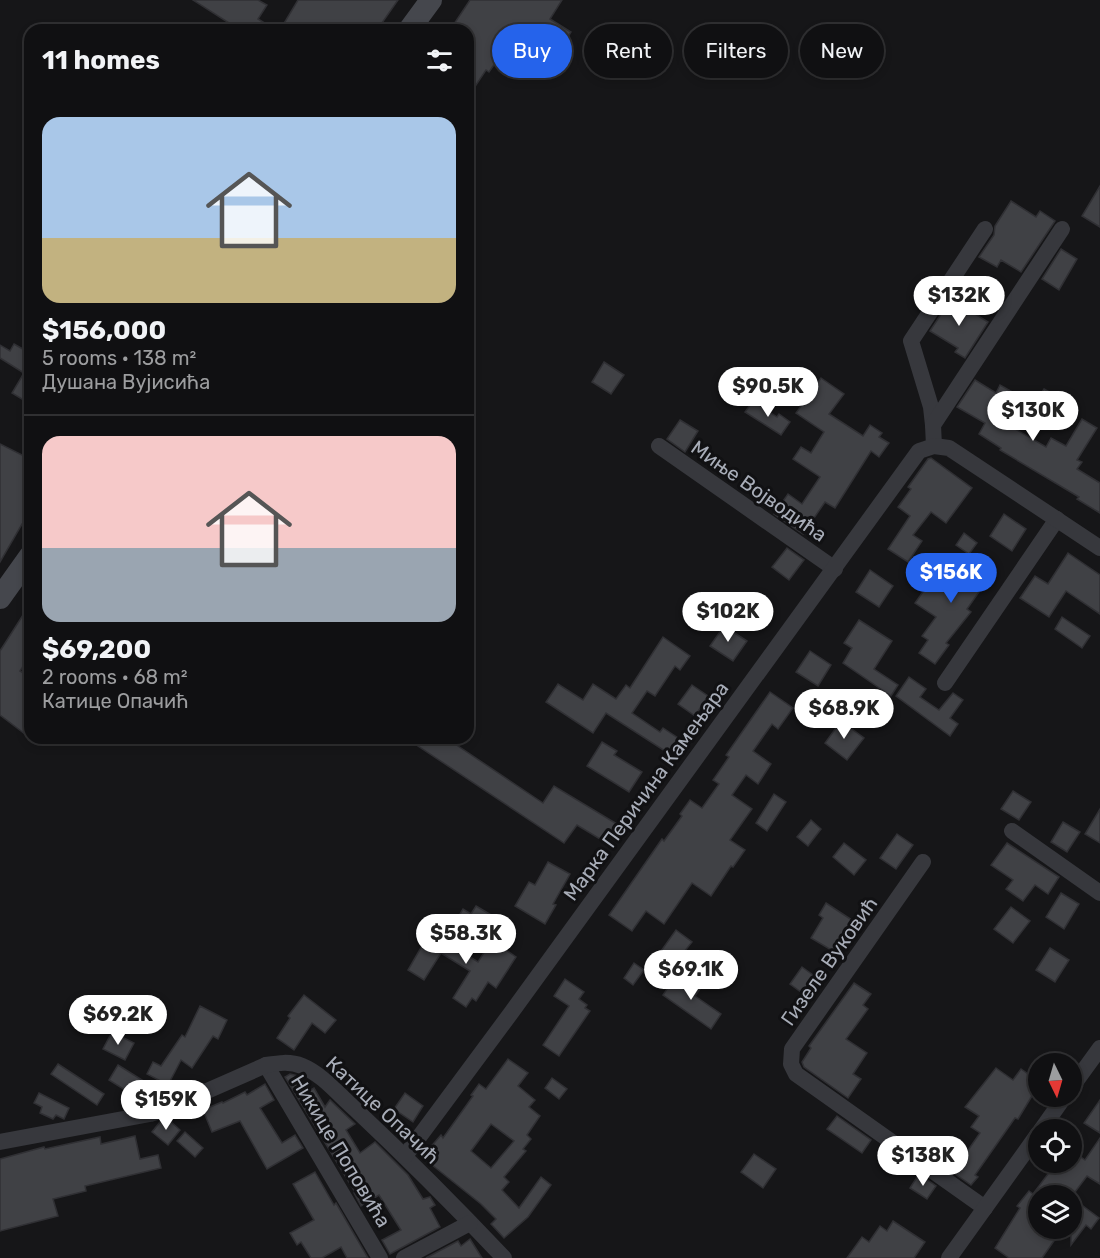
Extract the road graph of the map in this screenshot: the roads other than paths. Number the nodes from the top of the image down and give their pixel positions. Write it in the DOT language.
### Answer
graph roads {
  1 [pos="430,0"];
  2 [pos="413,24"];
  3 [pos="985,229"];
  4 [pos="1062,229"];
  5 [pos="933,425"];
  6 [pos="659,446"];
  7 [pos="927,448"];
  8 [pos="1057,519"];
  9 [pos="1100,548"];
  10 [pos="24,564"];
  11 [pos="835,569"];
  12 [pos="0,598"];
  13 [pos="945,683"];
  14 [pos="1012,831"];
  15 [pos="923,862"];
  16 [pos="1100,892"];
  17 [pos="1100,1048"];
  18 [pos="266,1065"];
  19 [pos="1082,1073"];
  20 [pos="0,1142"];
  21 [pos="1028,1148"];
  22 [pos="405,1156"];
  23 [pos="985,1208"];
  24 [pos="470,1223"];
  25 [pos="380,1258"];
  26 [pos="404,1258"];
  27 [pos="504,1258"];
  28 [pos="949,1258"];
  1 -- 2 [label="main road"];
  3 -- 5 [label="street"];
  4 -- 5 [label="street"];
  5 -- 7 [label="street"];
  6 -- 11 [label="street, Миње Војводића"];
  7 -- 8 [label="street"];
  7 -- 11 [label="street, Марка Перичина Камењара"];
  8 -- 9 [label="street"];
  8 -- 13 [label="street"];
  10 -- 12 [label="main road"];
  11 -- 22 [label="street, Марка Перичина Камењара"];
  14 -- 16 [label="street"];
  15 -- 23 [label="street, Гизеле Вуковић"];
  17 -- 19 [label="street"];
  18 -- 20 [label="street, Катице Опачић"];
  18 -- 22 [label="street, Катице Опачић"];
  18 -- 25 [label="street, Никице Поповића"];
  21 -- 23 [label="street"];
  22 -- 24 [label="street, Катице Опачић"];
  23 -- 28 [label="street"];
  24 -- 26 [label="street"];
  24 -- 27 [label="street, Катице Опачић"];
}
